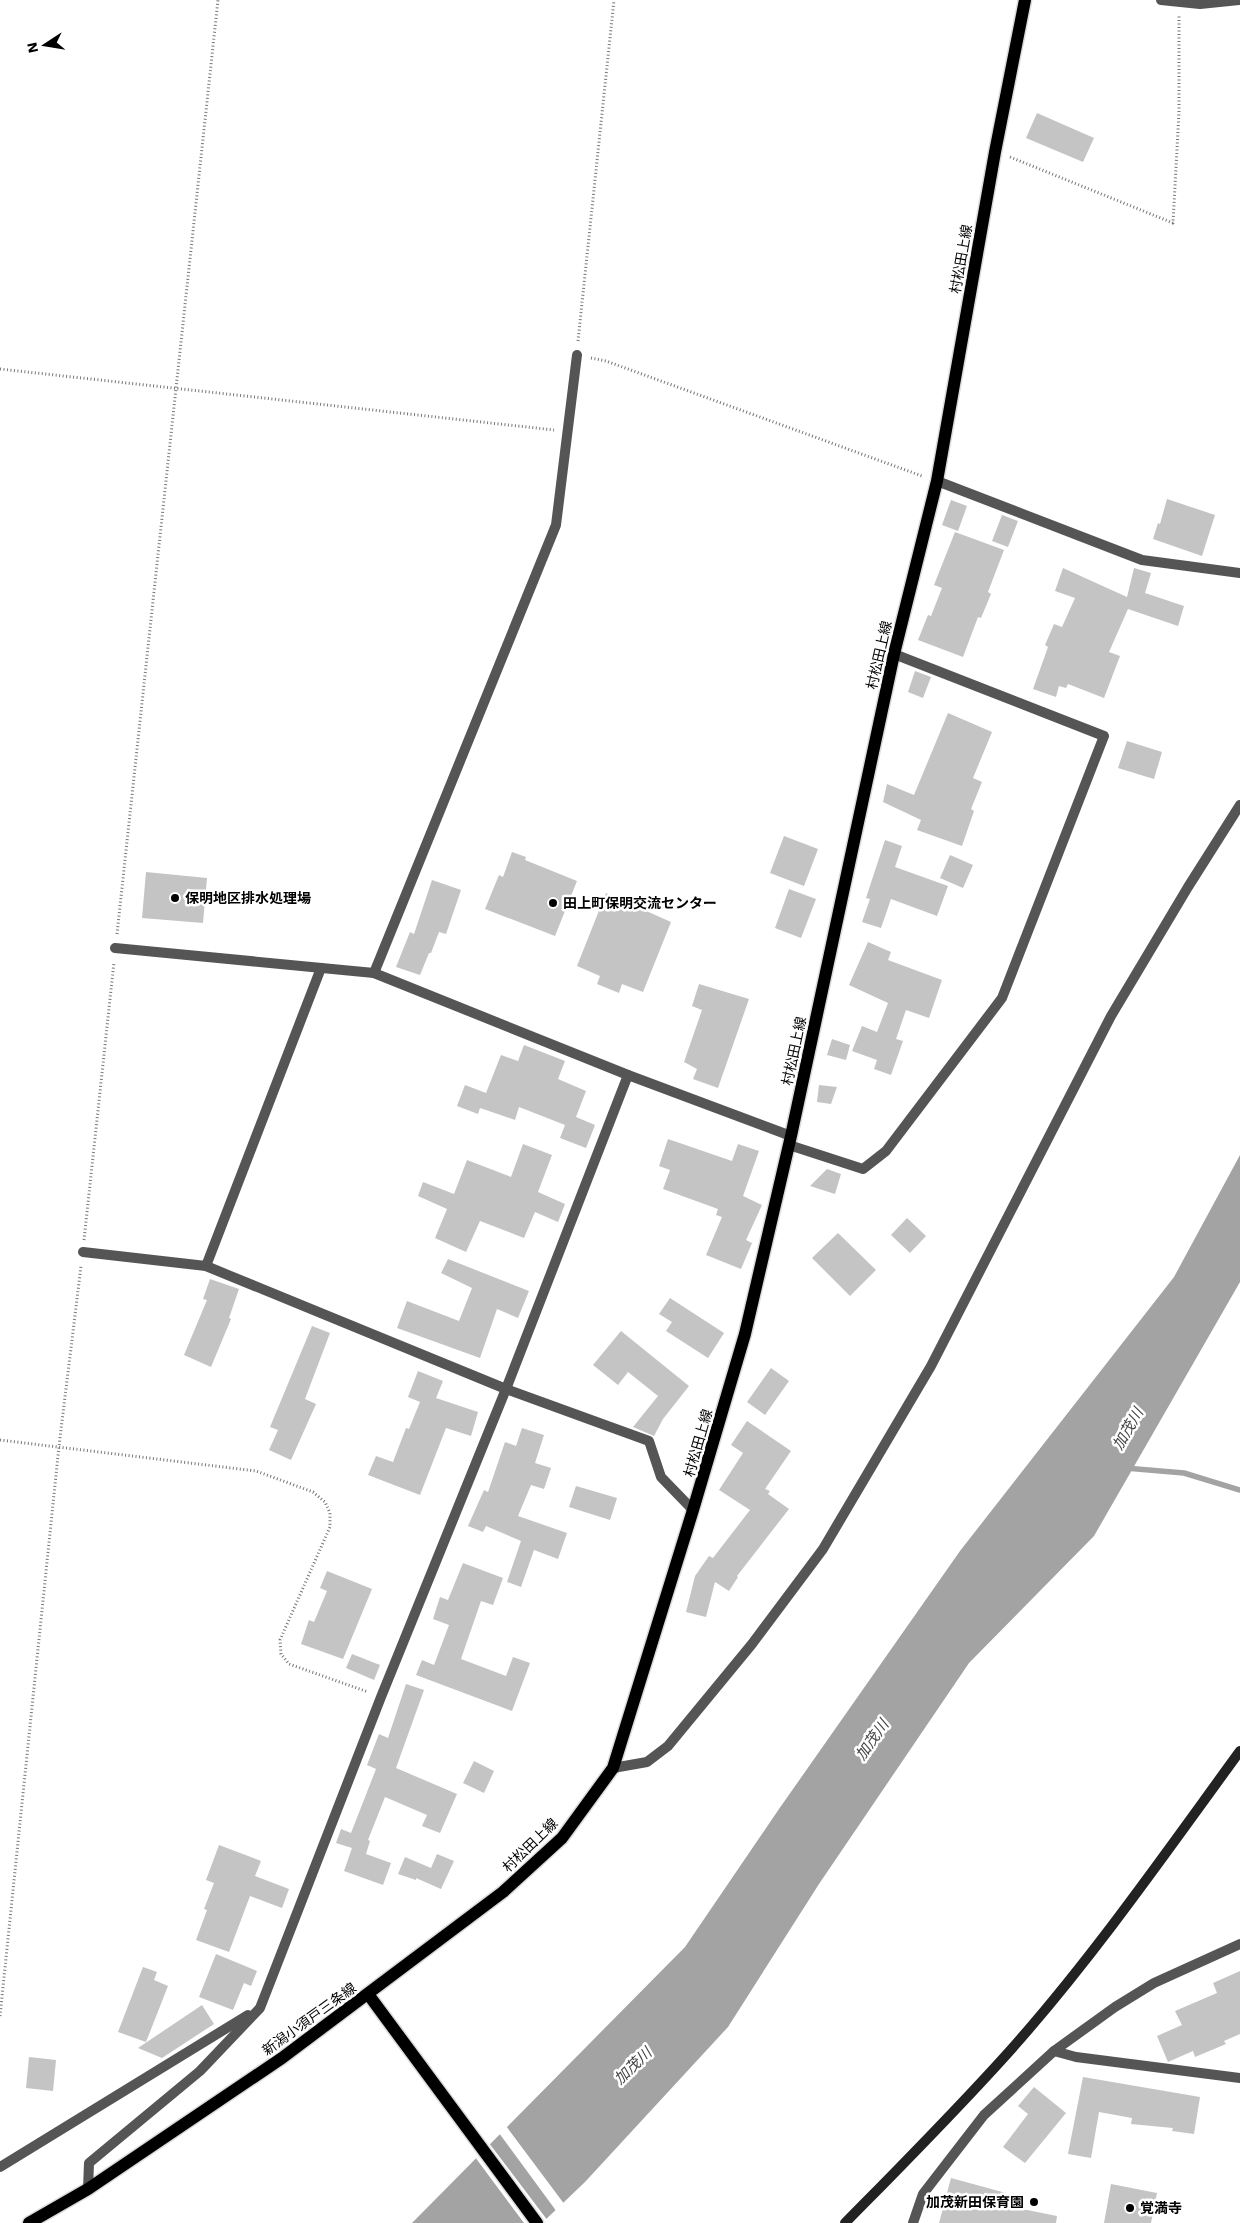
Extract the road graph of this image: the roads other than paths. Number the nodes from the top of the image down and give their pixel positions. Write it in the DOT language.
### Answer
graph roads {
  1 [pos="1025,0"];
  2 [pos="1160,0"];
  3 [pos="1239,0"];
  4 [pos="1179,1"];
  5 [pos="577,355"];
  6 [pos="937,481"];
  7 [pos="1240,573"];
  8 [pos="894,654"];
  9 [pos="1240,805"];
  10 [pos="115,948"];
  11 [pos="321,968"];
  12 [pos="374,974"];
  13 [pos="628,1076"];
  14 [pos="790,1140"];
  15 [pos="83,1252"];
  16 [pos="206,1266"];
  17 [pos="506,1389"];
  18 [pos="693,1510"];
  19 [pos="1240,1751"];
  20 [pos="613,1768"];
  21 [pos="1240,1944"];
  22 [pos="368,1994"];
  23 [pos="260,2008"];
  24 [pos="1054,2051"];
  25 [pos="1240,2078"];
  26 [pos="0,2167"];
  27 [pos="88,2188"];
  28 [pos="29,2223"];
  29 [pos="537,2223"];
  30 [pos="845,2223"];
  31 [pos="914,2223"];
  1 -- 6 [label="main road, 村松田上線"];
  2 -- 4 [label="street"];
  3 -- 4 [label="street"];
  5 -- 12 [label="street"];
  6 -- 7 [label="street"];
  6 -- 8 [label="main road, 村松田上線"];
  8 -- 14 [label="main road, 村松田上線"];
  8 -- 14 [label="street"];
  9 -- 20 [label="street"];
  10 -- 11 [label="street"];
  11 -- 12 [label="street"];
  11 -- 16 [label="street"];
  12 -- 13 [label="street"];
  13 -- 14 [label="street"];
  13 -- 17 [label="street"];
  14 -- 18 [label="main road, 村松田上線"];
  15 -- 16 [label="street"];
  16 -- 17 [label="street"];
  17 -- 18 [label="street"];
  17 -- 23 [label="street"];
  18 -- 20 [label="main road, 村松田上線"];
  19 -- 30 [label="street"];
  20 -- 22 [label="main road, 村松田上線"];
  21 -- 24 [label="street"];
  22 -- 27 [label="main road, 新潟小須戸三条線"];
  22 -- 29 [label="main road, 新潟小須戸三条線"];
  23 -- 26 [label="street"];
  23 -- 27 [label="street"];
  24 -- 25 [label="street"];
  24 -- 31 [label="street"];
  27 -- 28 [label="main road, 新潟小須戸三条線"];
}
